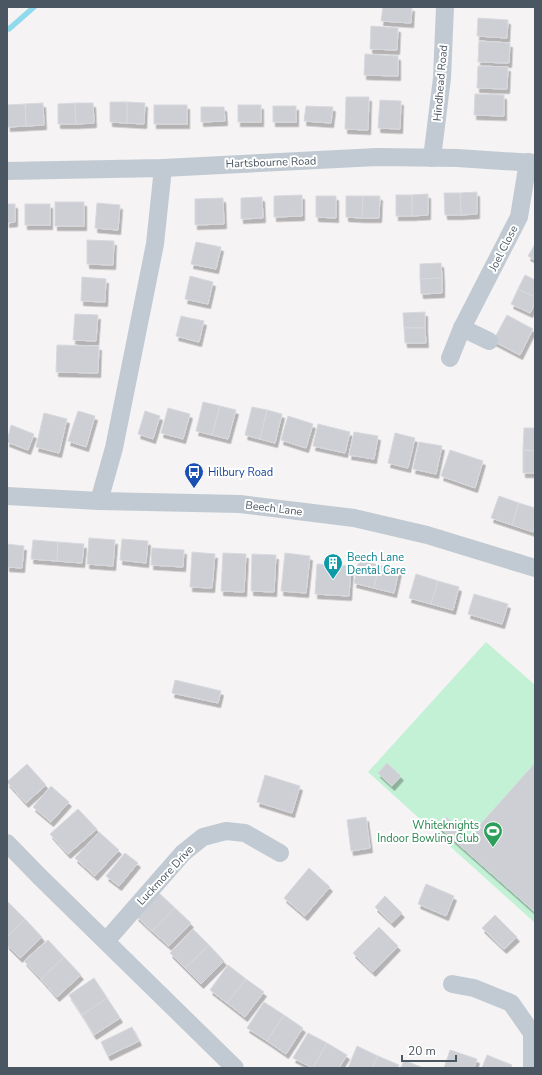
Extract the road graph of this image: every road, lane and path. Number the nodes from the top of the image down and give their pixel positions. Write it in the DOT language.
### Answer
graph roads {
  1 [pos="445,7"];
  2 [pos="432,158"];
  3 [pos="531,163"];
  4 [pos="163,168"];
  5 [pos="7,171"];
  6 [pos="462,328"];
  7 [pos="489,341"];
  8 [pos="450,358"];
  9 [pos="7,496"];
  10 [pos="99,501"];
  11 [pos="535,568"];
  12 [pos="7,843"];
  13 [pos="280,853"];
  14 [pos="106,941"];
  15 [pos="452,984"];
  16 [pos="235,1068"];
  17 [pos="532,1068"];
  1 -- 2 [label="street, Hindhead Road"];
  2 -- 3 [label="street, Hartsbourne Road"];
  2 -- 4 [label="street, Hartsbourne Road"];
  3 -- 6 [label="street, Joel Close"];
  4 -- 5 [label="street, Hartsbourne Road"];
  4 -- 10 [label="street"];
  6 -- 7 [label="street"];
  6 -- 8 [label="street, Joel Close"];
  9 -- 10 [label="street, Beech Lane"];
  10 -- 11 [label="street, Beech Lane"];
  12 -- 14 [label="street"];
  13 -- 14 [label="street, Luckmore Drive"];
  14 -- 16 [label="street"];
  15 -- 17 [label="street"];
}
